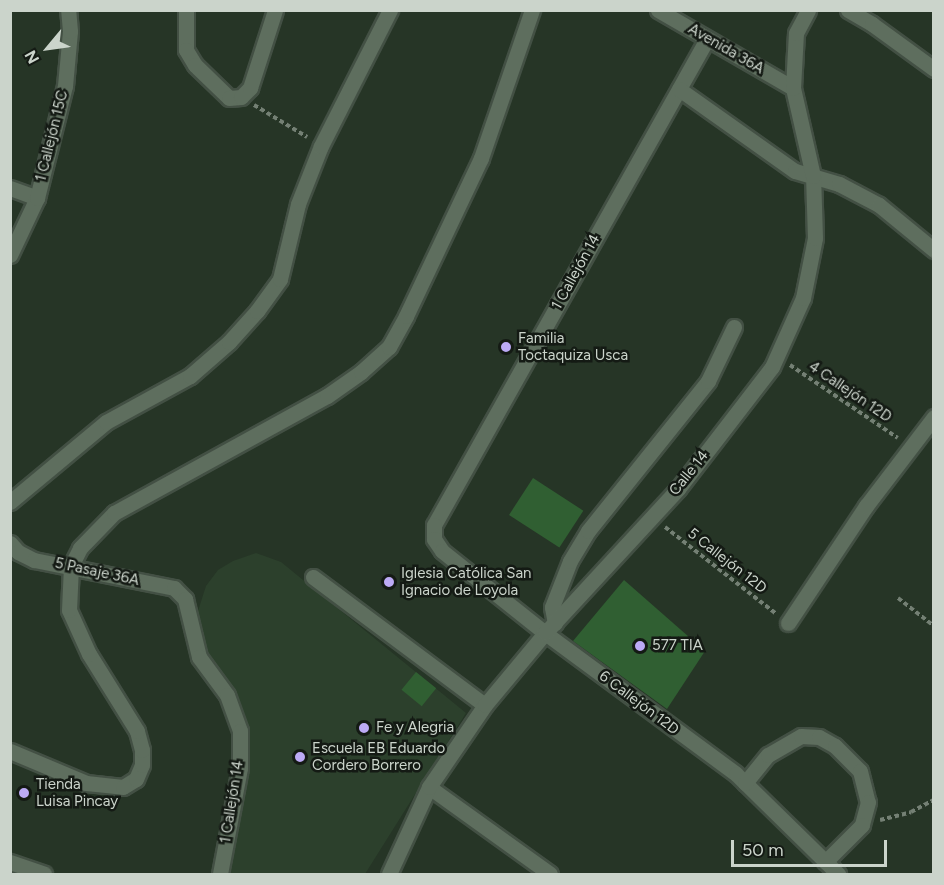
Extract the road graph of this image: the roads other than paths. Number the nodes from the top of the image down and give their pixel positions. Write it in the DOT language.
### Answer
graph roads {
  1 [pos="68,10"];
  2 [pos="186,10"];
  3 [pos="275,10"];
  4 [pos="390,10"];
  5 [pos="532,10"];
  6 [pos="658,10"];
  7 [pos="808,10"];
  8 [pos="848,10"];
  9 [pos="707,39"];
  10 [pos="933,69"];
  11 [pos="794,88"];
  12 [pos="679,89"];
  13 [pos="813,176"];
  14 [pos="10,188"];
  15 [pos="37,198"];
  16 [pos="933,250"];
  17 [pos="10,255"];
  18 [pos="734,327"];
  19 [pos="933,417"];
  20 [pos="10,502"];
  21 [pos="434,539"];
  22 [pos="10,543"];
  23 [pos="71,566"];
  24 [pos="313,577"];
  25 [pos="185,599"];
  26 [pos="788,623"];
  27 [pos="550,628"];
  28 [pos="485,705"];
  29 [pos="10,750"];
  30 [pos="745,783"];
  31 [pos="429,787"];
  32 [pos="10,862"];
  33 [pos="825,862"];
  34 [pos="44,874"];
  35 [pos="220,874"];
  36 [pos="389,874"];
  37 [pos="550,874"];
  38 [pos="838,874"];
  1 -- 15 [label="street, 1 Callejón 15C"];
  2 -- 3 [label="street"];
  4 -- 20 [label="street"];
  5 -- 23 [label="street"];
  6 -- 9 [label="street, Avenida 36A"];
  7 -- 11 [label="street, Calle 14"];
  8 -- 10 [label="street"];
  9 -- 11 [label="street, Avenida 36A"];
  9 -- 12 [label="street, 1 Callejón 14"];
  11 -- 13 [label="street, Calle 14"];
  12 -- 13 [label="street"];
  12 -- 21 [label="street, 1 Callejón 14"];
  13 -- 16 [label="street"];
  13 -- 27 [label="street, Calle 14"];
  14 -- 15 [label="street"];
  15 -- 17 [label="street, 1 Callejón 15C"];
  18 -- 27 [label="street"];
  19 -- 26 [label="street"];
  21 -- 27 [label="street, 6 Callejón 12D"];
  22 -- 23 [label="street, 5 Pasaje 36A"];
  23 -- 25 [label="street, 5 Pasaje 36A"];
  23 -- 29 [label="street"];
  24 -- 28 [label="street"];
  25 -- 35 [label="street, 1 Callejón 14"];
  27 -- 28 [label="street, Calle 14"];
  27 -- 30 [label="street, 6 Callejón 12D"];
  28 -- 31 [label="street, Calle 14"];
  30 -- 33 [label="street, 6 Callejón 12D"];
  30 -- 33 [label="street"];
  31 -- 36 [label="street, Calle 14"];
  31 -- 37 [label="street"];
  32 -- 34 [label="street"];
  33 -- 38 [label="street, 6 Callejón 12D"];
}
